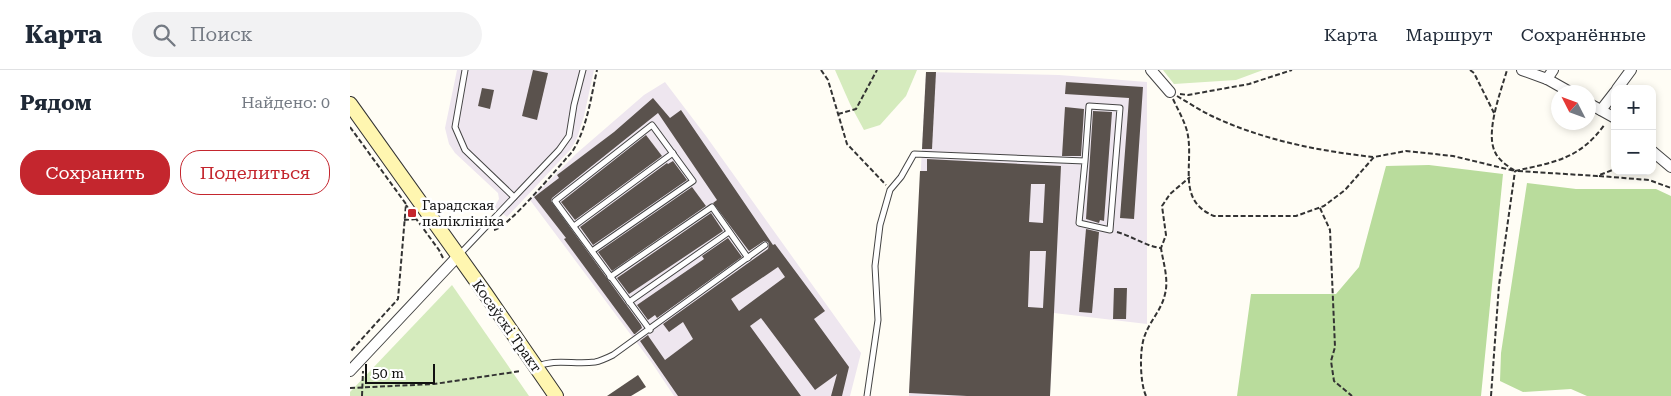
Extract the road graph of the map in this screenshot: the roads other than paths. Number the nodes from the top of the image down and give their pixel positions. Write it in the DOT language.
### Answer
graph roads {
  1 [pos="465,70"];
  2 [pos="583,70"];
  3 [pos="1151,70"];
  4 [pos="1522,70"];
  5 [pos="1631,70"];
  6 [pos="1550,74"];
  7 [pos="1562,85"];
  8 [pos="1620,85"];
  9 [pos="1170,92"];
  10 [pos="1611,97"];
  11 [pos="350,104"];
  12 [pos="1596,107"];
  13 [pos="1601,110"];
  14 [pos="1611,116"];
  15 [pos="673,153"];
  16 [pos="1656,154"];
  17 [pos="1086,162"];
  18 [pos="1671,167"];
  19 [pos="514,196"];
  20 [pos="574,226"];
  21 [pos="729,232"];
  22 [pos="765,245"];
  23 [pos="592,251"];
  24 [pos="458,256"];
  25 [pos="748,258"];
  26 [pos="610,277"];
  27 [pos="629,302"];
  28 [pos="650,330"];
  29 [pos="536,367"];
  30 [pos="350,371"];
  31 [pos="556,396"];
  32 [pos="867,396"];
  1 -- 19 [label="lane"];
  2 -- 19 [label="lane"];
  3 -- 9 [label="street"];
  4 -- 6 [label="street"];
  5 -- 8 [label="street"];
  6 -- 7 [label="street"];
  10 -- 13 [label="street"];
  11 -- 24 [label="main road, Косаўскі Тракт"];
  12 -- 13 [label="street"];
  13 -- 14 [label="street"];
  15 -- 20 [label="lane"];
  15 -- 20 [label="lane"];
  15 -- 23 [label="lane"];
  16 -- 18 [label="street"];
  17 -- 17 [label="lane"];
  17 -- 32 [label="lane"];
  19 -- 24 [label="lane"];
  20 -- 23 [label="lane"];
  21 -- 25 [label="lane"];
  21 -- 26 [label="lane"];
  21 -- 27 [label="lane"];
  22 -- 25 [label="lane"];
  23 -- 26 [label="lane"];
  24 -- 29 [label="main road, Косаўскі Тракт"];
  24 -- 30 [label="street"];
  25 -- 28 [label="lane"];
  26 -- 27 [label="lane"];
  27 -- 28 [label="lane"];
  28 -- 29 [label="lane"];
  29 -- 31 [label="main road, Косаўскі Тракт"];
}
